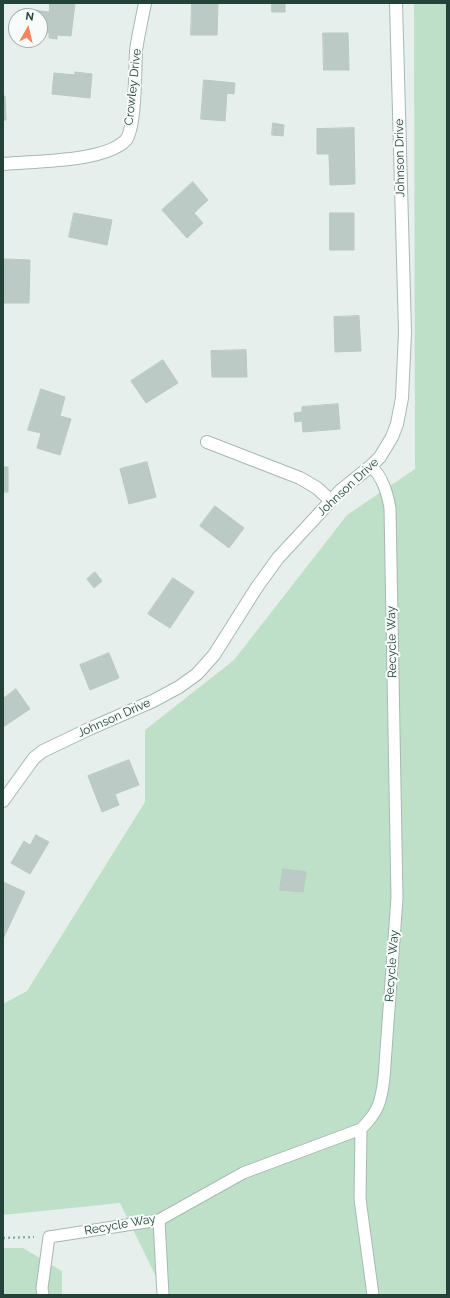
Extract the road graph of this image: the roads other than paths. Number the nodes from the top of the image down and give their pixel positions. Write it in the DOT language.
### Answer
graph roads {
  1 [pos="145,3"];
  2 [pos="396,3"];
  3 [pos="3,164"];
  4 [pos="207,442"];
  5 [pos="371,466"];
  6 [pos="330,500"];
  7 [pos="3,801"];
  8 [pos="361,1130"];
  9 [pos="159,1220"];
  10 [pos="42,1295"];
  11 [pos="163,1295"];
  12 [pos="373,1295"];
  1 -- 3 [label="street, Crowley Drive"];
  2 -- 5 [label="street, Johnson Drive"];
  4 -- 6 [label="street"];
  5 -- 6 [label="street, Johnson Drive"];
  5 -- 8 [label="lane, Recycle Way"];
  6 -- 7 [label="street, Johnson Drive"];
  8 -- 9 [label="lane, Recycle Way"];
  8 -- 12 [label="lane"];
  9 -- 10 [label="lane, Recycle Way"];
  9 -- 11 [label="lane"];
}
